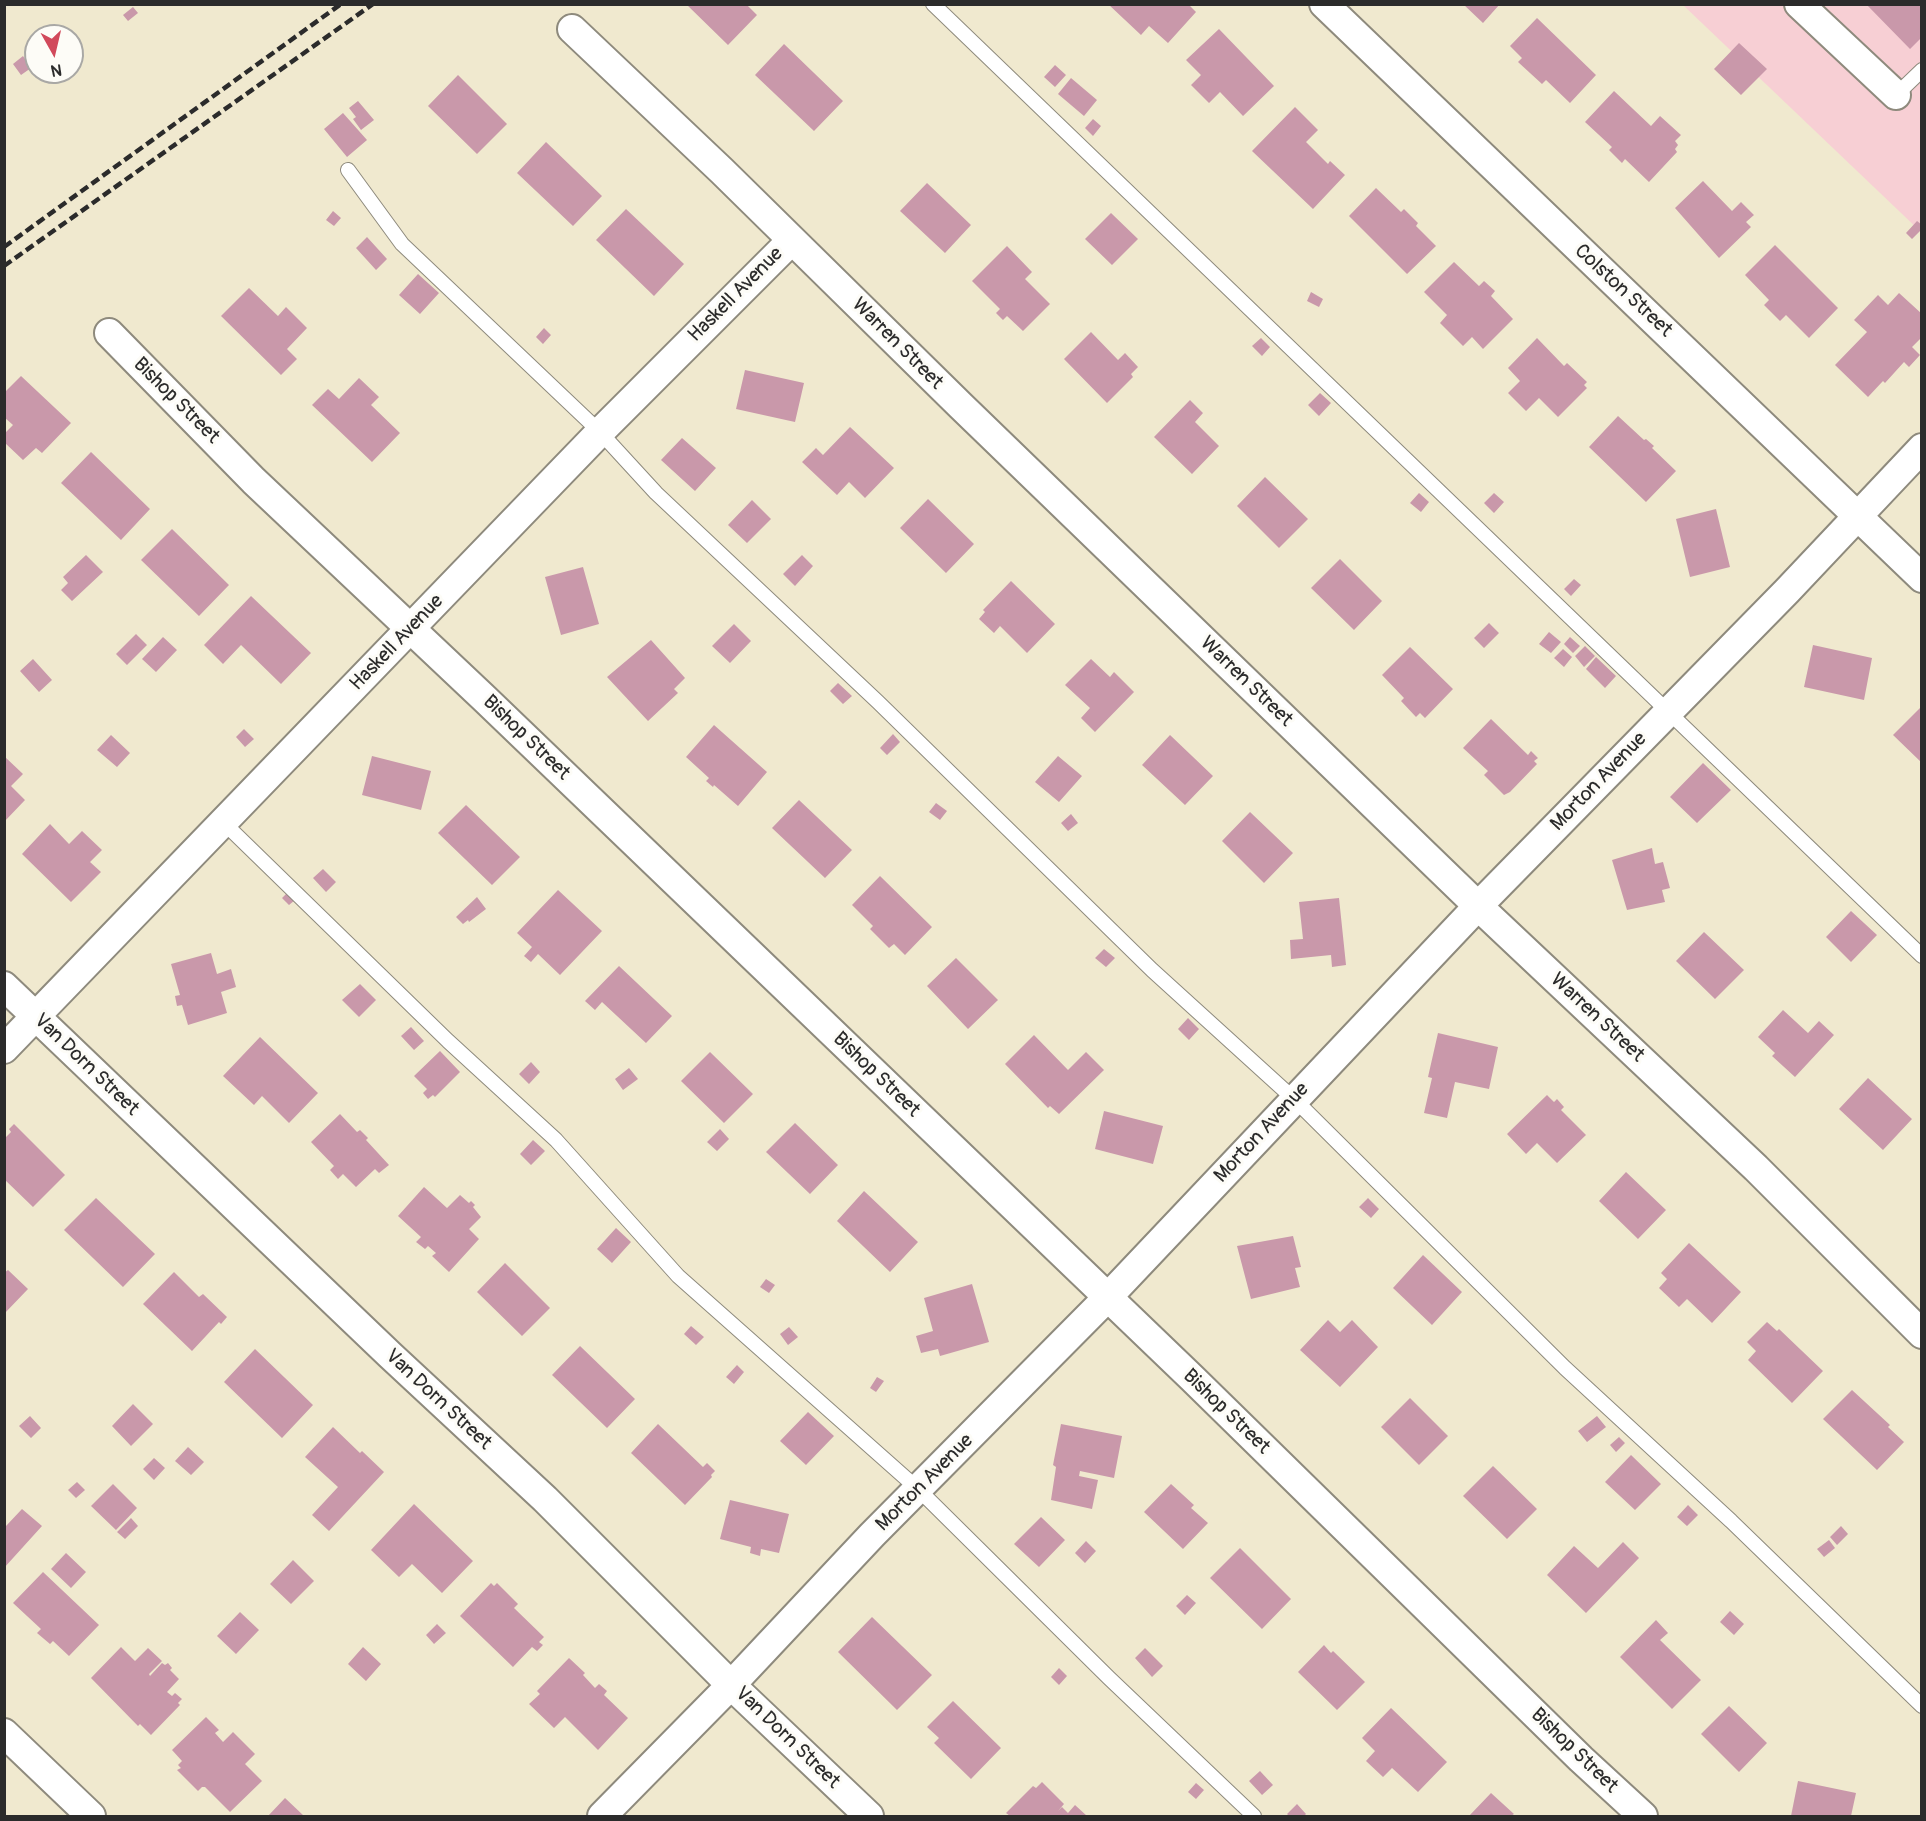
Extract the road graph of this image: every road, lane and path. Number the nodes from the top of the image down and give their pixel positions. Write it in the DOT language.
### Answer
graph roads {
  1 [pos="933,4"];
  2 [pos="1324,4"];
  3 [pos="1799,4"];
  4 [pos="572,29"];
  5 [pos="1922,70"];
  6 [pos="1896,95"];
  7 [pos="348,170"];
  8 [pos="792,240"];
  9 [pos="109,333"];
  10 [pos="600,432"];
  11 [pos="1922,448"];
  12 [pos="1857,516"];
  13 [pos="1922,578"];
  14 [pos="411,629"];
  15 [pos="1667,712"];
  16 [pos="223,822"];
  17 [pos="1478,906"];
  18 [pos="1922,956"];
  19 [pos="4,986"];
  20 [pos="36,1016"];
  21 [pos="4,1049"];
  22 [pos="1294,1099"];
  23 [pos="1107,1298"];
  24 [pos="1922,1334"];
  25 [pos="918,1489"];
  26 [pos="731,1685"];
  27 [pos="1922,1707"];
  28 [pos="4,1733"];
  29 [pos="91,1816"];
  30 [pos="602,1816"];
  31 [pos="869,1816"];
  32 [pos="1254,1816"];
  33 [pos="1642,1816"];
  1 -- 15 [label="lane"];
  2 -- 12 [label="street, Colston Street"];
  3 -- 6 [label="street"];
  4 -- 8 [label="street, Warren Street"];
  5 -- 6 [label="lane"];
  7 -- 10 [label="lane"];
  8 -- 10 [label="street, Haskell Avenue"];
  8 -- 17 [label="street, Warren Street"];
  9 -- 14 [label="street, Bishop Street"];
  10 -- 14 [label="street, Haskell Avenue"];
  10 -- 22 [label="lane"];
  11 -- 12 [label="street, Morton Avenue"];
  12 -- 13 [label="street, Colston Street"];
  12 -- 15 [label="street, Morton Avenue"];
  14 -- 16 [label="street, Haskell Avenue"];
  14 -- 23 [label="street, Bishop Street"];
  15 -- 17 [label="street, Morton Avenue"];
  15 -- 18 [label="lane"];
  16 -- 20 [label="street, Haskell Avenue"];
  16 -- 25 [label="lane"];
  17 -- 22 [label="street, Morton Avenue"];
  17 -- 24 [label="street, Warren Street"];
  19 -- 20 [label="street, Van Dorn Street"];
  20 -- 21 [label="street, Haskell Avenue"];
  20 -- 26 [label="street, Van Dorn Street"];
  22 -- 23 [label="street, Morton Avenue"];
  22 -- 27 [label="lane"];
  23 -- 25 [label="street, Morton Avenue"];
  23 -- 33 [label="street, Bishop Street"];
  25 -- 26 [label="street, Morton Avenue"];
  25 -- 32 [label="lane"];
  26 -- 30 [label="street, Morton Avenue"];
  26 -- 31 [label="street, Van Dorn Street"];
  28 -- 29 [label="street"];
}
